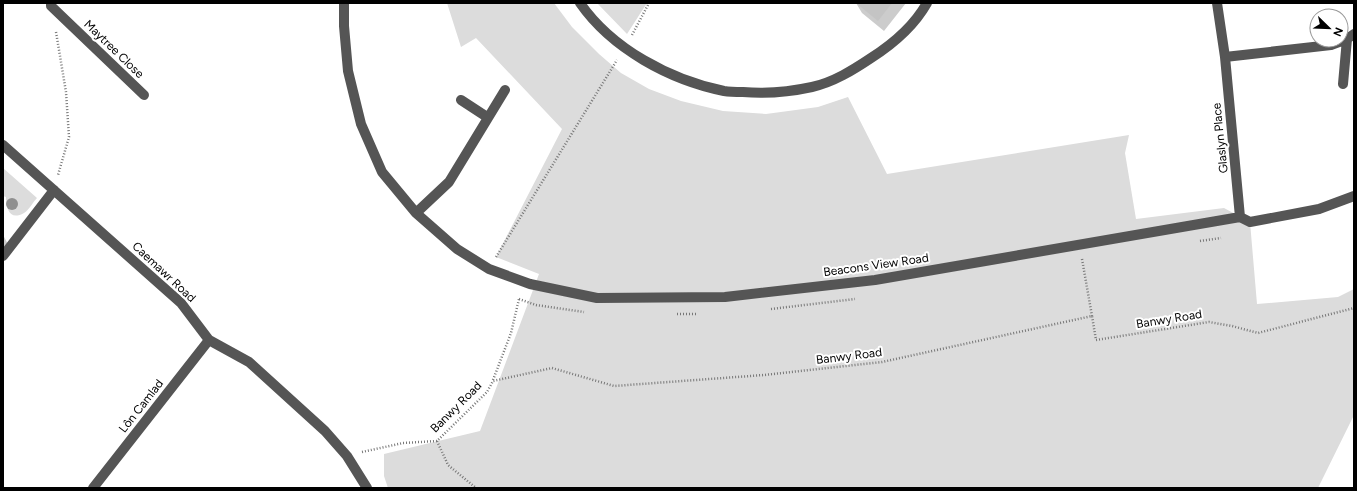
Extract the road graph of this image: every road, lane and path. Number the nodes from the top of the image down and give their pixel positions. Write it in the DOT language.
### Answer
graph roads {
  1 [pos="344,3"];
  2 [pos="580,3"];
  3 [pos="649,3"];
  4 [pos="927,3"];
  5 [pos="1217,3"];
  6 [pos="51,5"];
  7 [pos="1350,37"];
  8 [pos="625,47"];
  9 [pos="1225,57"];
  10 [pos="1343,84"];
  11 [pos="505,90"];
  12 [pos="144,95"];
  13 [pos="461,100"];
  14 [pos="488,117"];
  15 [pos="3,145"];
  16 [pos="54,190"];
  17 [pos="1354,196"];
  18 [pos="416,213"];
  19 [pos="1240,217"];
  20 [pos="1221,238"];
  21 [pos="1198,241"];
  22 [pos="3,256"];
  23 [pos="1082,258"];
  24 [pos="489,269"];
  25 [pos="525,282"];
  26 [pos="1354,308"];
  27 [pos="1092,316"];
  28 [pos="209,340"];
  29 [pos="492,380"];
  30 [pos="437,441"];
  31 [pos="348,456"];
  32 [pos="93,488"];
  33 [pos="367,488"];
  34 [pos="476,488"];
  1 -- 18 [label="street, Beacons View Road"];
  2 -- 8 [label="street"];
  3 -- 8 [label="path"];
  4 -- 8 [label="street"];
  5 -- 9 [label="street, Glaslyn Place"];
  6 -- 12 [label="street, Maytree Close"];
  6 -- 16 [label="path"];
  7 -- 9 [label="street"];
  7 -- 10 [label="street"];
  8 -- 24 [label="path"];
  9 -- 19 [label="street, Glaslyn Place"];
  11 -- 14 [label="street"];
  13 -- 14 [label="street"];
  14 -- 18 [label="street"];
  15 -- 16 [label="street, Caemawr Road"];
  16 -- 22 [label="street"];
  16 -- 28 [label="street, Caemawr Road"];
  17 -- 19 [label="street, Beacons View Road"];
  18 -- 24 [label="street, Beacons View Road"];
  19 -- 25 [label="street, Beacons View Road"];
  20 -- 21 [label="path"];
  23 -- 27 [label="path"];
  24 -- 25 [label="street, Beacons View Road"];
  25 -- 29 [label="path"];
  26 -- 27 [label="path, Banwy Road"];
  27 -- 29 [label="path, Banwy Road"];
  28 -- 31 [label="street, Caemawr Road"];
  28 -- 32 [label="street, Lôn Camlad"];
  29 -- 30 [label="path, Banwy Road"];
  30 -- 31 [label="path, Banwy Road"];
  30 -- 34 [label="path"];
  31 -- 33 [label="street, Caemawr Road"];
}
